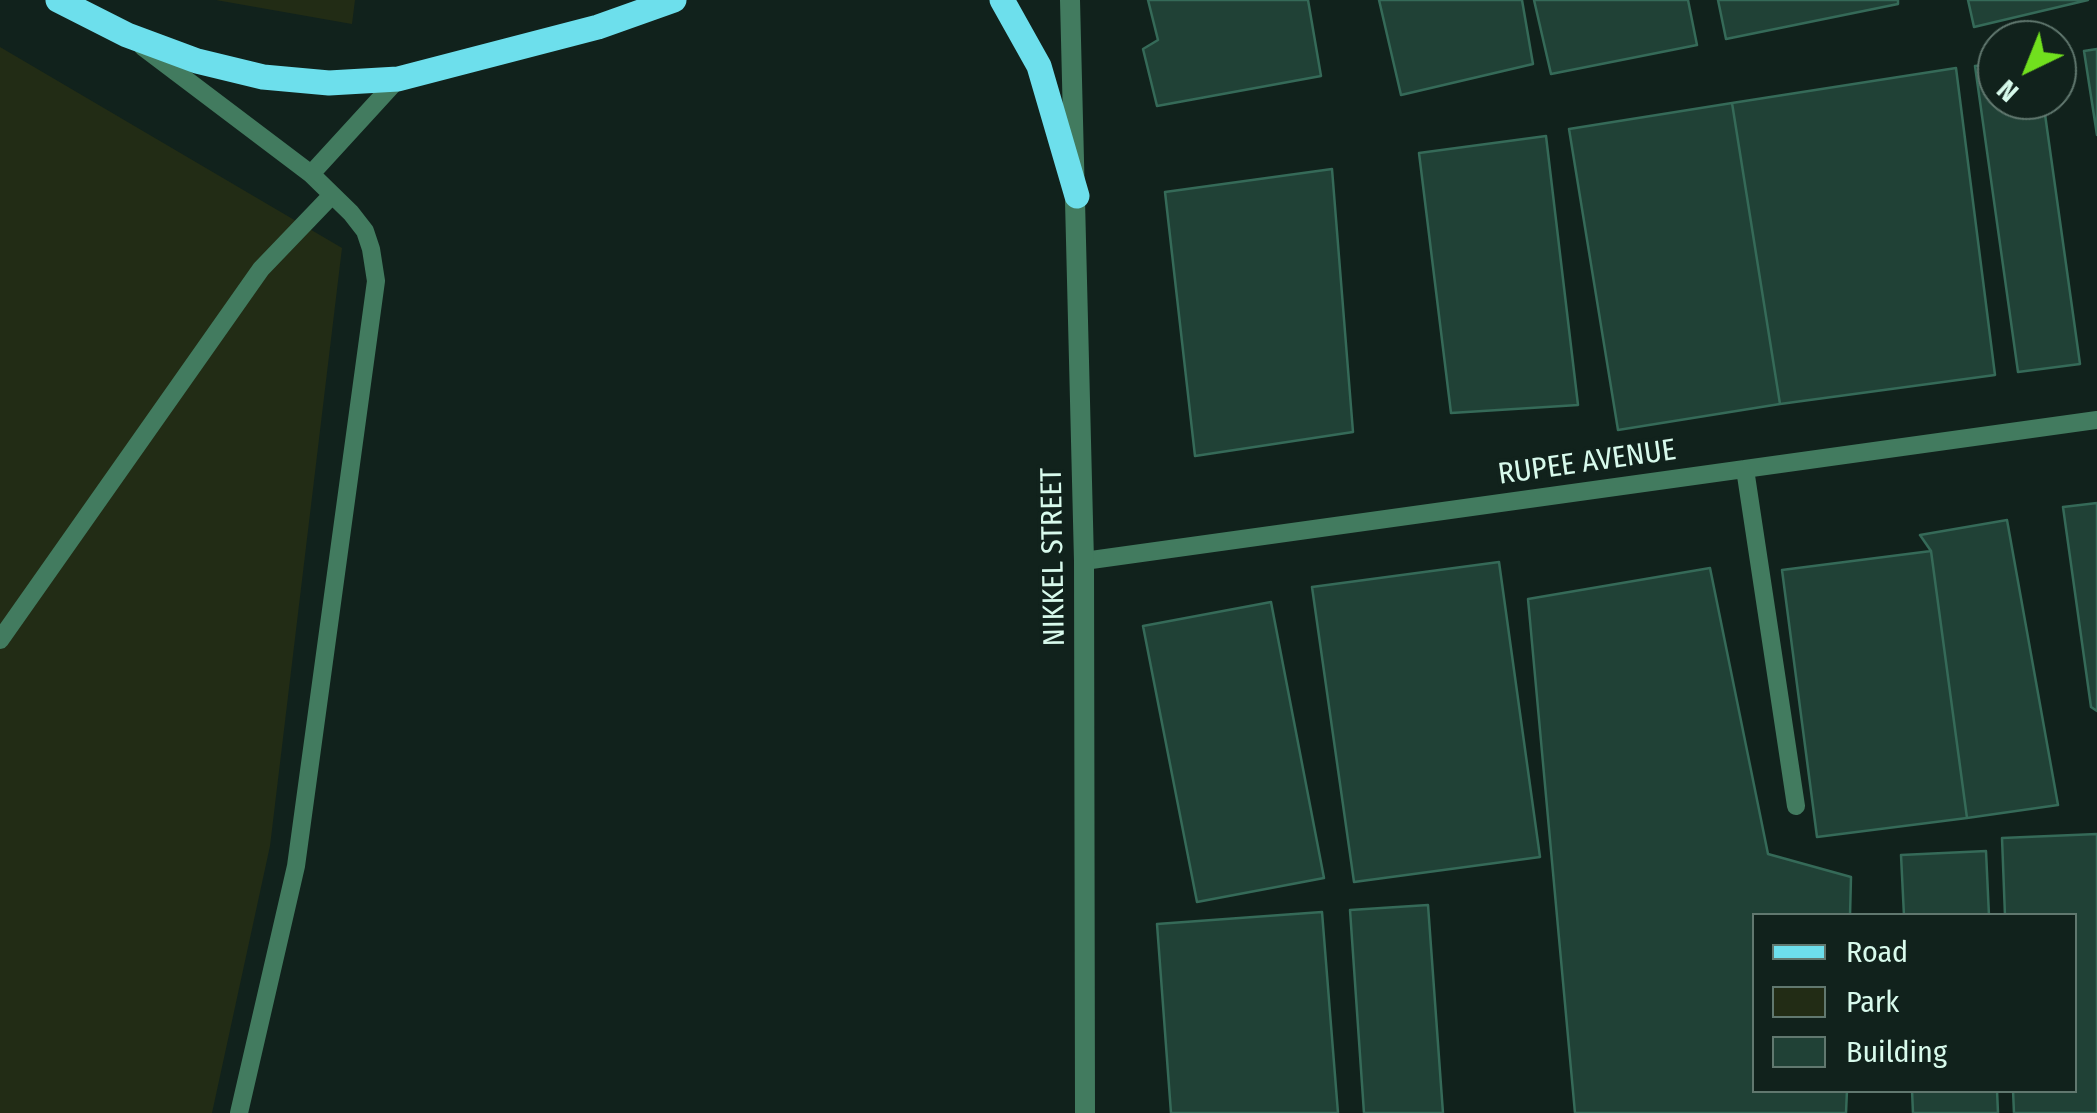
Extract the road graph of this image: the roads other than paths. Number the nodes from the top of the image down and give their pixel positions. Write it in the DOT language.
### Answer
graph roads {
  1 [pos="58,0"];
  2 [pos="674,0"];
  3 [pos="1002,0"];
  4 [pos="1070,0"];
  5 [pos="127,35"];
  6 [pos="398,79"];
  7 [pos="311,174"];
  8 [pos="332,195"];
  9 [pos="1077,196"];
  10 [pos="2097,420"];
  11 [pos="1745,469"];
  12 [pos="1084,561"];
  13 [pos="0,640"];
  14 [pos="1796,806"];
  15 [pos="239,1113"];
  16 [pos="1085,1113"];
  1 -- 5 [label="main road"];
  2 -- 6 [label="main road"];
  3 -- 9 [label="main road"];
  4 -- 9 [label="street, NIKKEL STREET"];
  5 -- 6 [label="main road"];
  5 -- 7 [label="lane"];
  6 -- 7 [label="lane"];
  7 -- 8 [label="lane"];
  8 -- 13 [label="lane"];
  8 -- 15 [label="lane"];
  9 -- 12 [label="street, NIKKEL STREET"];
  10 -- 11 [label="lane, RUPEE AVENUE"];
  11 -- 12 [label="lane, RUPEE AVENUE"];
  11 -- 14 [label="lane"];
  12 -- 16 [label="street, NIKKEL STREET"];
}
